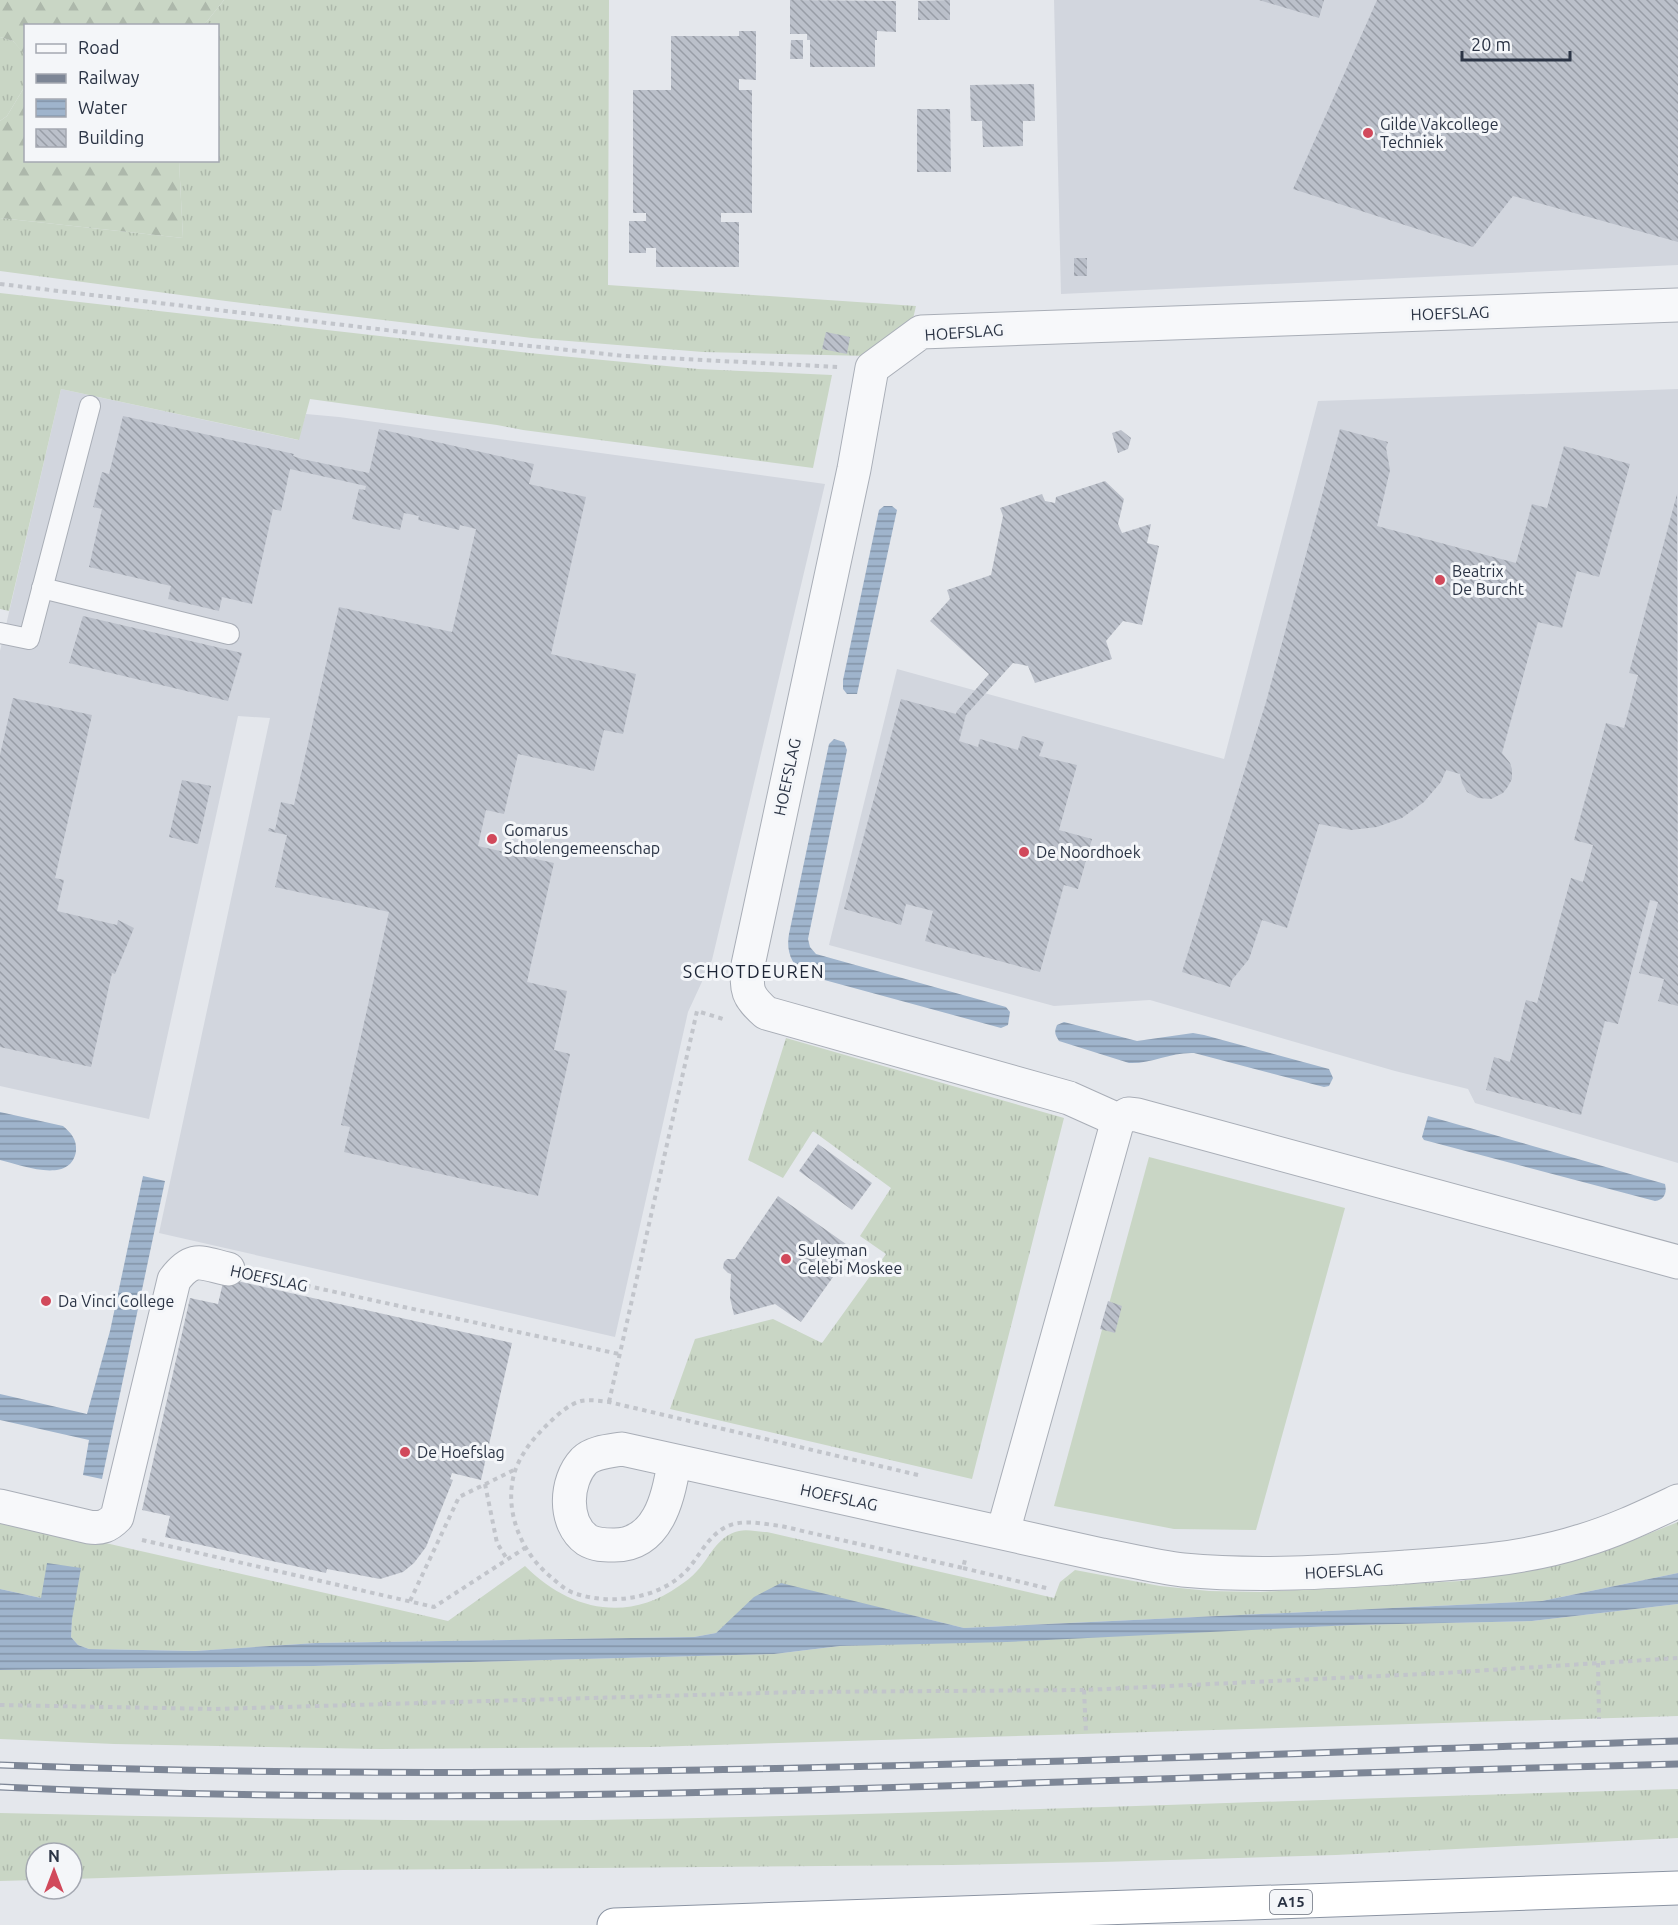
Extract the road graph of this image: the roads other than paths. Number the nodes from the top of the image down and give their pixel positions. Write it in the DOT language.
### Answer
graph roads {
  1 [pos="1678,305"];
  2 [pos="90,406"];
  3 [pos="42,588"];
  4 [pos="0,633"];
  5 [pos="229,634"];
  6 [pos="1118,1120"];
  7 [pos="215,1259"];
  8 [pos="1678,1262"];
  9 [pos="674,1462"];
  10 [pos="1678,1501"];
  11 [pos="0,1506"];
  12 [pos="1003,1532"];
  13 [pos="1678,1888"];
  14 [pos="614,1925"];
  1 -- 6 [label="street, HOEFSLAG"];
  2 -- 3 [label="lane"];
  3 -- 4 [label="lane"];
  3 -- 5 [label="lane"];
  6 -- 8 [label="street"];
  6 -- 12 [label="street"];
  7 -- 11 [label="street"];
  9 -- 12 [label="street, HOEFSLAG"];
  10 -- 12 [label="street, HOEFSLAG"];
  13 -- 14 [label="highway, A15"];
}
